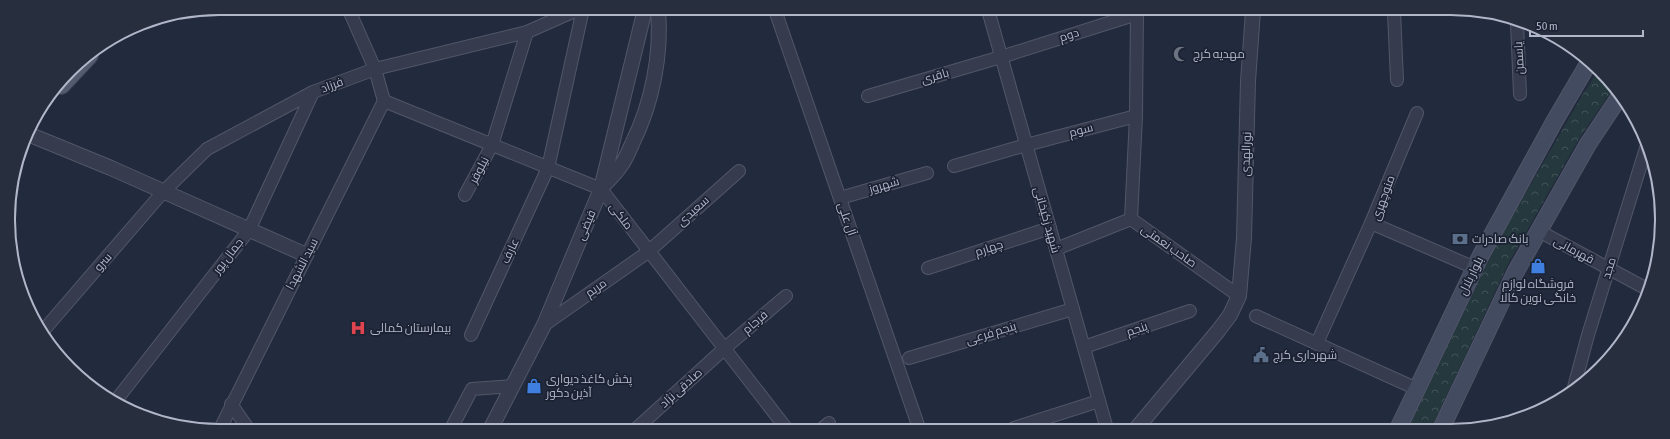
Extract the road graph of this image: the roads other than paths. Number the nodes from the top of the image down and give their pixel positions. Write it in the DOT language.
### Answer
graph roads {
  1 [pos="351,15"];
  2 [pos="565,15"];
  3 [pos="581,15"];
  4 [pos="644,15"];
  5 [pos="659,15"];
  6 [pos="777,15"];
  7 [pos="989,15"];
  8 [pos="1129,15"];
  9 [pos="1138,15"];
  10 [pos="1253,15"];
  11 [pos="1394,15"];
  12 [pos="1517,26"];
  13 [pos="527,32"];
  14 [pos="1001,57"];
  15 [pos="1586,67"];
  16 [pos="375,69"];
  17 [pos="1397,80"];
  18 [pos="313,92"];
  19 [pos="1520,94"];
  20 [pos="868,96"];
  21 [pos="1617,100"];
  22 [pos="384,101"];
  23 [pos="1417,113"];
  24 [pos="1136,116"];
  25 [pos="33,136"];
  26 [pos="492,145"];
  27 [pos="1026,145"];
  28 [pos="1644,154"];
  29 [pos="954,166"];
  30 [pos="548,168"];
  31 [pos="739,171"];
  32 [pos="927,172"];
  33 [pos="600,189"];
  34 [pos="163,192"];
  35 [pos="465,195"];
  36 [pos="840,198"];
  37 [pos="1131,219"];
  38 [pos="1371,224"];
  39 [pos="1050,228"];
  40 [pos="249,230"];
  41 [pos="1539,231"];
  42 [pos="1056,249"];
  43 [pos="648,252"];
  44 [pos="306,255"];
  45 [pos="928,268"];
  46 [pos="1475,268"];
  47 [pos="1609,269"];
  48 [pos="1643,287"];
  49 [pos="786,296"];
  50 [pos="1239,296"];
  51 [pos="1072,309"];
  52 [pos="1190,311"];
  53 [pos="1256,316"];
  54 [pos="544,324"];
  55 [pos="46,328"];
  56 [pos="471,335"];
  57 [pos="1317,343"];
  58 [pos="1084,347"];
  59 [pos="725,348"];
  60 [pos="909,358"];
  61 [pos="1576,381"];
  62 [pos="513,386"];
  63 [pos="1417,389"];
  64 [pos="118,398"];
  65 [pos="1099,401"];
  66 [pos="231,404"];
  67 [pos="222,424"];
  68 [pos="245,424"];
  69 [pos="454,424"];
  70 [pos="493,424"];
  71 [pos="641,424"];
  72 [pos="783,424"];
  73 [pos="918,424"];
  74 [pos="1027,424"];
  75 [pos="1106,424"];
  76 [pos="1140,424"];
  77 [pos="1400,424"];
  78 [pos="1443,424"];
  1 -- 16 [label="street"];
  2 -- 13 [label="street, فرزاد"];
  3 -- 30 [label="street"];
  4 -- 33 [label="street, فیضی"];
  5 -- 33 [label="street"];
  6 -- 36 [label="street, آل علی"];
  7 -- 14 [label="street, شهید زکیخانی"];
  8 -- 14 [label="street, دوم"];
  9 -- 24 [label="street, صاحب نعمتی"];
  10 -- 50 [label="street, نورالهدی"];
  11 -- 17 [label="street"];
  12 -- 19 [label="street, یاسمن"];
  13 -- 16 [label="street, فرزاد"];
  13 -- 26 [label="street"];
  14 -- 20 [label="street, باقری"];
  14 -- 27 [label="street, شهید زکیخانی"];
  15 -- 46 [label="main road, بلوار بلال"];
  16 -- 18 [label="street, فرزاد"];
  16 -- 22 [label="street"];
  18 -- 34 [label="street, فرزاد"];
  18 -- 40 [label="street, جمال پور"];
  21 -- 41 [label="main road"];
  22 -- 26 [label="street"];
  22 -- 44 [label="street, سید الشهدا"];
  23 -- 38 [label="street, منوچهری"];
  24 -- 27 [label="street, سوم"];
  24 -- 37 [label="street, صاحب نعمتی"];
  25 -- 34 [label="street"];
  26 -- 30 [label="street"];
  26 -- 35 [label="street, نیلوفر"];
  27 -- 29 [label="street"];
  27 -- 39 [label="street, شهید زکیخانی"];
  28 -- 47 [label="street, مجد"];
  30 -- 33 [label="street"];
  30 -- 56 [label="street, عارف"];
  31 -- 43 [label="street, سعیدی"];
  32 -- 36 [label="street, شهروز"];
  33 -- 43 [label="street, ملکی"];
  33 -- 54 [label="street, فیضی"];
  34 -- 40 [label="street"];
  34 -- 55 [label="street, سرو"];
  36 -- 73 [label="street, آل علی"];
  37 -- 42 [label="street"];
  37 -- 50 [label="street, صاحب نعمتی"];
  38 -- 46 [label="street, منوچهری"];
  38 -- 57 [label="street"];
  39 -- 42 [label="street, شهید زکیخانی"];
  39 -- 45 [label="street, چهارم"];
  40 -- 44 [label="street"];
  40 -- 64 [label="street, جمال پور"];
  41 -- 47 [label="street, قهرمانی"];
  41 -- 78 [label="main road"];
  42 -- 51 [label="street, شهید زکیخانی"];
  43 -- 54 [label="street, مریم"];
  43 -- 59 [label="street, ملکی"];
  44 -- 66 [label="street, سید الشهدا"];
  46 -- 63 [label="main road, بلوار بلال"];
  47 -- 48 [label="street, قهرمانی"];
  47 -- 61 [label="street, مجد"];
  49 -- 59 [label="street, فرجام"];
  50 -- 76 [label="street"];
  51 -- 58 [label="street, شهید زکیخانی"];
  51 -- 60 [label="street, پنجم فرعی"];
  52 -- 58 [label="street, پنجم"];
  53 -- 57 [label="street"];
  54 -- 62 [label="street, فیضی"];
  57 -- 63 [label="street"];
  58 -- 65 [label="street, شهید زکیخانی"];
  59 -- 71 [label="street, صادقی نژاد"];
  59 -- 72 [label="street, ملکی"];
  62 -- 69 [label="street"];
  62 -- 70 [label="street, فیضی"];
  63 -- 77 [label="main road, بلوار بلال"];
  65 -- 74 [label="street"];
  65 -- 75 [label="street, شهید زکیخانی"];
  66 -- 67 [label="street, سید الشهدا"];
  66 -- 68 [label="street"];
}
